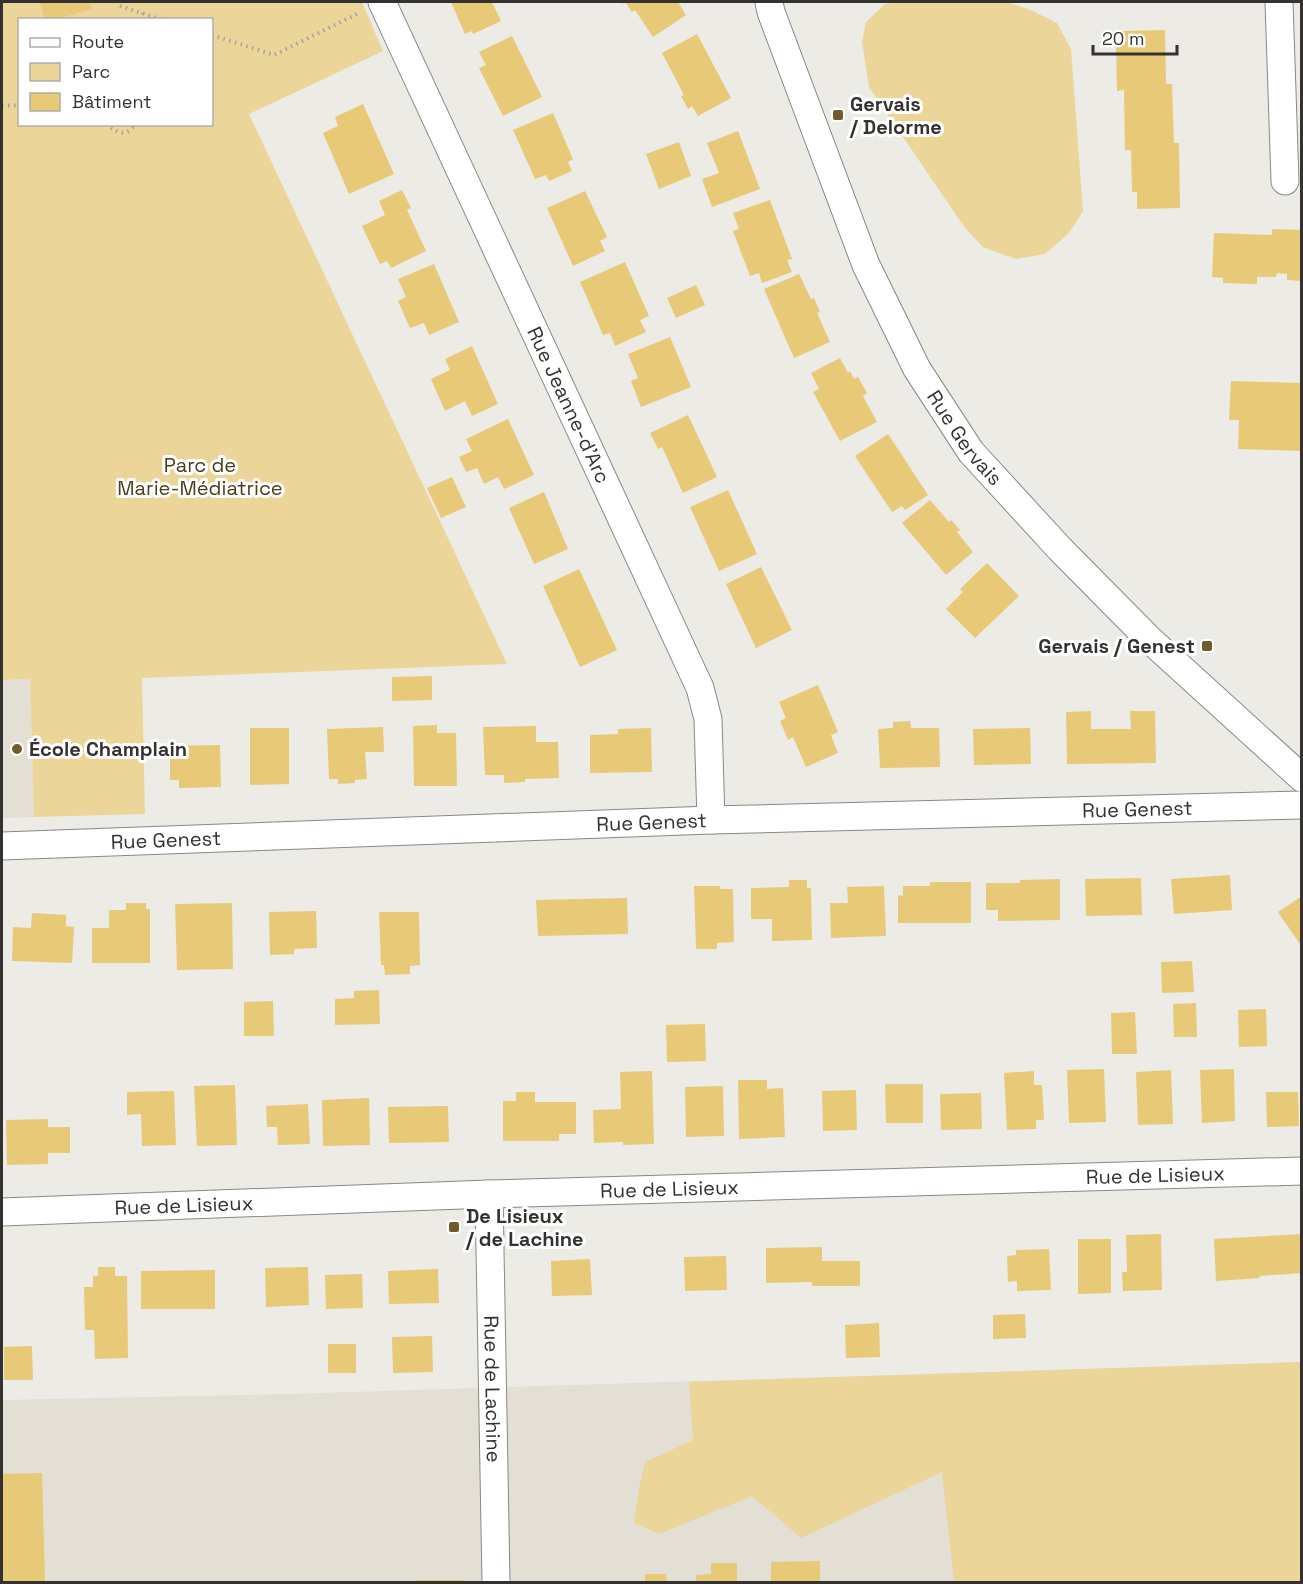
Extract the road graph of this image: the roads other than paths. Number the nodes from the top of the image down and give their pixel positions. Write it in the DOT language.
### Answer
graph roads {
  1 [pos="769,2"];
  2 [pos="1279,2"];
  3 [pos="374,5"];
  4 [pos="1285,181"];
  5 [pos="1302,778"];
  6 [pos="1302,805"];
  7 [pos="711,820"];
  8 [pos="2,846"];
  9 [pos="1302,1171"];
  10 [pos="489,1194"];
  11 [pos="2,1212"];
  12 [pos="496,1582"];
  1 -- 5 [label="street, Rue Gervais"];
  2 -- 4 [label="street"];
  3 -- 7 [label="street, Rue Jeanne-d'Arc"];
  6 -- 7 [label="street, Rue Genest"];
  7 -- 8 [label="street, Rue Genest"];
  9 -- 10 [label="street, Rue de Lisieux"];
  10 -- 11 [label="street, Rue de Lisieux"];
  10 -- 12 [label="street, Rue de Lachine"];
}
